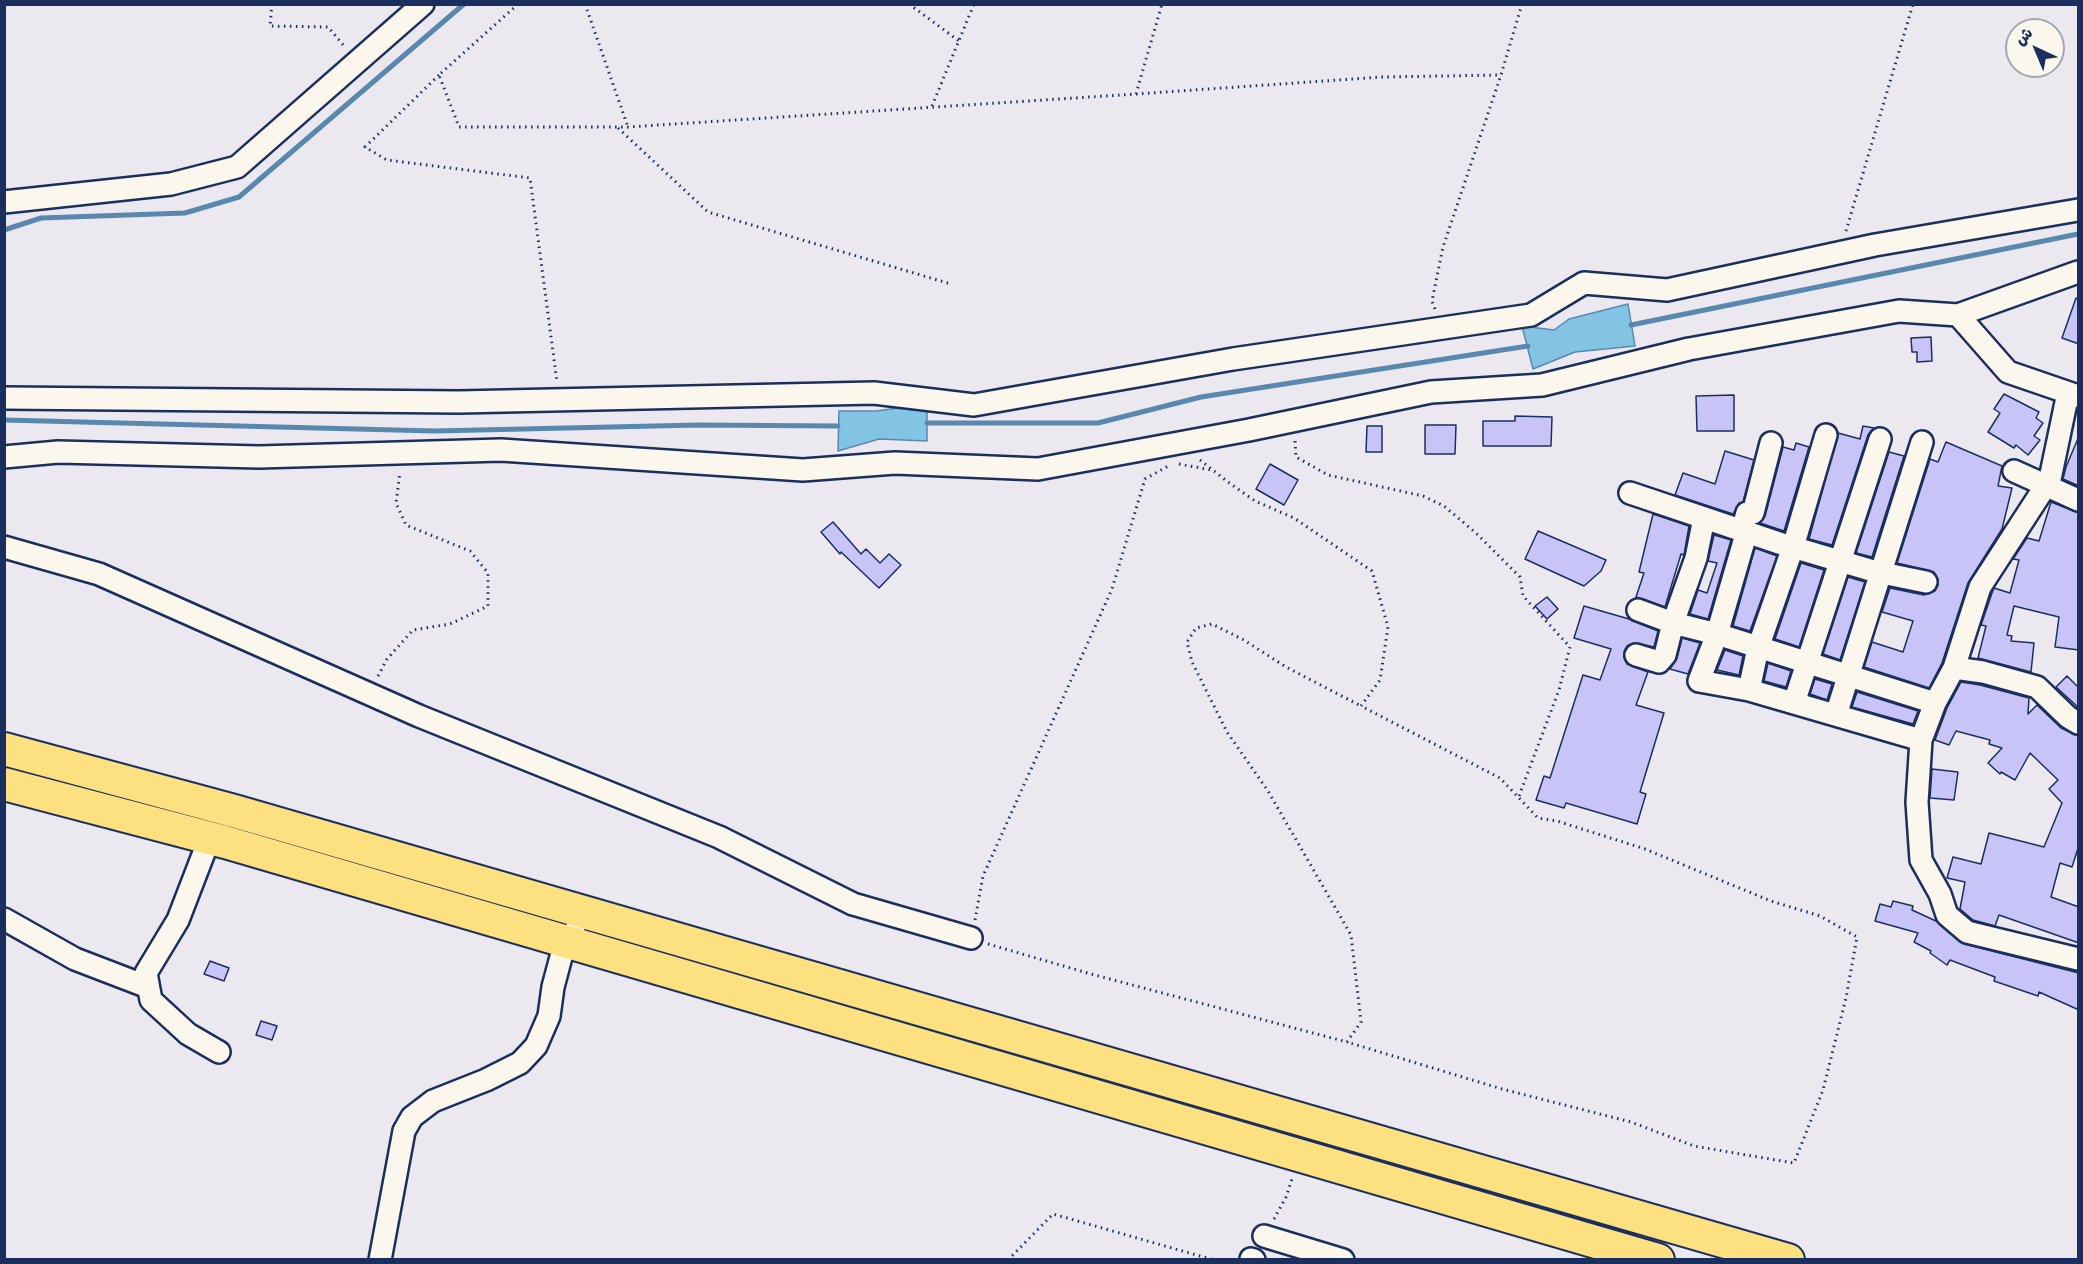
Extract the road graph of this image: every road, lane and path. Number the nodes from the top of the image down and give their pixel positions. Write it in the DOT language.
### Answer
graph roads {
  1 [pos="272,4"];
  2 [pos="423,4"];
  3 [pos="518,4"];
  4 [pos="585,4"];
  5 [pos="909,4"];
  6 [pos="974,4"];
  7 [pos="1162,4"];
  8 [pos="1522,4"];
  9 [pos="1913,4"];
  10 [pos="959,41"];
  11 [pos="358,61"];
  12 [pos="439,75"];
  13 [pos="1501,75"];
  14 [pos="1136,94"];
  15 [pos="932,106"];
  16 [pos="617,127"];
  17 [pos="628,127"];
  18 [pos="4,202"];
  19 [pos="2079,210"];
  20 [pos="1839,253"];
  21 [pos="2079,272"];
  22 [pos="951,284"];
  23 [pos="1958,315"];
  24 [pos="1443,328"];
  25 [pos="2073,394"];
  26 [pos="4,398"];
  27 [pos="559,400"];
  28 [pos="1294,421"];
  29 [pos="1826,435"];
  30 [pos="1880,439"];
  31 [pos="1922,442"];
  32 [pos="1179,443"];
  33 [pos="1771,443"];
  34 [pos="401,453"];
  35 [pos="4,457"];
  36 [pos="1213,471"];
  37 [pos="2014,471"];
  38 [pos="2047,486"];
  39 [pos="1630,493"];
  40 [pos="2079,500"];
  41 [pos="1704,518"];
  42 [pos="1747,531"];
  43 [pos="4,547"];
  44 [pos="1793,547"];
  45 [pos="1841,561"];
  46 [pos="1882,573"];
  47 [pos="1926,582"];
  48 [pos="1638,610"];
  49 [pos="1673,622"];
  50 [pos="1717,634"];
  51 [pos="1758,648"];
  52 [pos="1636,655"];
  53 [pos="1807,664"];
  54 [pos="1954,668"];
  55 [pos="1848,676"];
  56 [pos="1749,690"];
  57 [pos="369,694"];
  58 [pos="1794,703"];
  59 [pos="1935,703"];
  60 [pos="1361,706"];
  61 [pos="1836,715"];
  62 [pos="2079,723"];
  63 [pos="1921,740"];
  64 [pos="4,749"];
  65 [pos="4,783"];
  66 [pos="1518,796"];
  67 [pos="210,837"];
  68 [pos="585,912"];
  69 [pos="4,919"];
  70 [pos="971,939"];
  71 [pos="569,942"];
  72 [pos="2079,960"];
  73 [pos="148,987"];
  74 [pos="1347,1042"];
  75 [pos="219,1052"];
  76 [pos="1299,1155"];
  77 [pos="1264,1236"];
  78 [pos="380,1260"];
  79 [pos="1008,1260"];
  80 [pos="1214,1260"];
  81 [pos="1343,1260"];
  82 [pos="1658,1260"];
  83 [pos="1788,1260"];
  1 -- 11 [label="path"];
  2 -- 11 [label="street"];
  3 -- 12 [label="path"];
  4 -- 17 [label="path"];
  5 -- 10 [label="path"];
  6 -- 10 [label="path"];
  7 -- 14 [label="path"];
  8 -- 13 [label="path"];
  9 -- 20 [label="path"];
  10 -- 15 [label="path"];
  11 -- 18 [label="street"];
  12 -- 16 [label="path"];
  12 -- 27 [label="path"];
  13 -- 14 [label="path"];
  13 -- 24 [label="path"];
  14 -- 15 [label="path"];
  15 -- 17 [label="path"];
  16 -- 17 [label="path"];
  16 -- 22 [label="path"];
  19 -- 20 [label="street"];
  20 -- 24 [label="street"];
  21 -- 23 [label="street"];
  23 -- 25 [label="street"];
  23 -- 28 [label="street"];
  24 -- 27 [label="street"];
  25 -- 38 [label="street"];
  26 -- 27 [label="street"];
  28 -- 32 [label="street"];
  28 -- 66 [label="path"];
  29 -- 44 [label="street"];
  30 -- 45 [label="street"];
  31 -- 46 [label="street"];
  32 -- 34 [label="street"];
  32 -- 36 [label="path"];
  33 -- 42 [label="street"];
  34 -- 35 [label="street"];
  34 -- 57 [label="path"];
  36 -- 60 [label="path"];
  36 -- 70 [label="path"];
  37 -- 38 [label="street"];
  38 -- 40 [label="street"];
  38 -- 54 [label="street"];
  39 -- 41 [label="street"];
  41 -- 42 [label="street"];
  41 -- 49 [label="street"];
  42 -- 44 [label="street"];
  42 -- 50 [label="street"];
  43 -- 57 [label="street"];
  44 -- 45 [label="street"];
  44 -- 51 [label="street"];
  45 -- 46 [label="street"];
  45 -- 53 [label="street"];
  46 -- 47 [label="street"];
  46 -- 55 [label="street"];
  48 -- 49 [label="street"];
  49 -- 50 [label="street"];
  49 -- 52 [label="street"];
  50 -- 51 [label="street"];
  50 -- 56 [label="street"];
  51 -- 53 [label="street"];
  51 -- 56 [label="street"];
  53 -- 55 [label="street"];
  53 -- 58 [label="street"];
  54 -- 59 [label="street"];
  54 -- 62 [label="street"];
  55 -- 59 [label="street"];
  55 -- 61 [label="street"];
  56 -- 58 [label="street"];
  57 -- 70 [label="street"];
  58 -- 61 [label="street"];
  59 -- 63 [label="street"];
  60 -- 66 [label="path"];
  60 -- 74 [label="path"];
  61 -- 63 [label="street"];
  63 -- 72 [label="street"];
  64 -- 68 [label="highway"];
  65 -- 67 [label="highway"];
  66 -- 74 [label="path"];
  67 -- 71 [label="highway"];
  67 -- 73 [label="street"];
  68 -- 71 [label="street"];
  68 -- 83 [label="highway"];
  69 -- 73 [label="street"];
  70 -- 74 [label="path"];
  71 -- 76 [label="highway"];
  71 -- 78 [label="street"];
  73 -- 75 [label="street"];
  76 -- 77 [label="path"];
  76 -- 82 [label="highway"];
  77 -- 81 [label="street"];
  79 -- 80 [label="path"];
}
